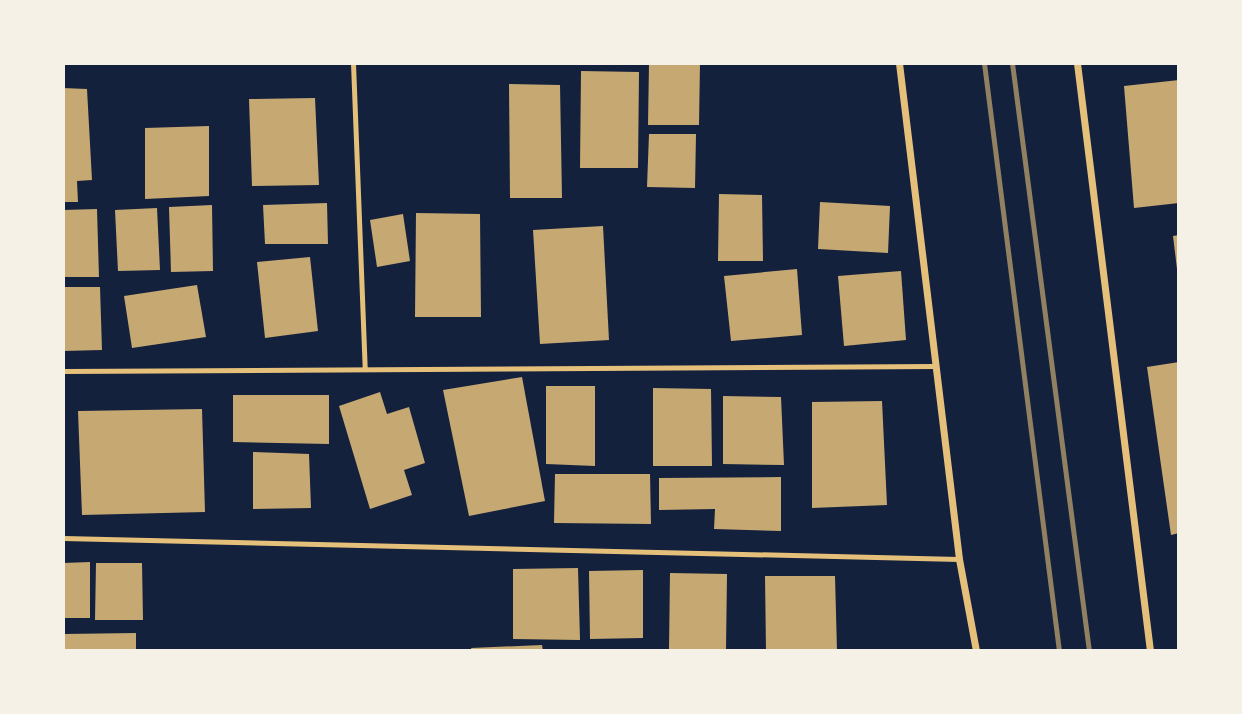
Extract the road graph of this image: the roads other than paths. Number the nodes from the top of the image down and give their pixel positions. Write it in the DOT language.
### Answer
graph roads {
  1 [pos="353,63"];
  2 [pos="899,63"];
  3 [pos="1077,63"];
  4 [pos="936,366"];
  5 [pos="365,369"];
  6 [pos="63,371"];
  7 [pos="63,538"];
  8 [pos="960,559"];
  9 [pos="976,651"];
  10 [pos="1150,651"];
  1 -- 5 [label="lane"];
  2 -- 4 [label="street"];
  3 -- 10 [label="street"];
  4 -- 5 [label="lane"];
  4 -- 8 [label="street"];
  5 -- 6 [label="lane"];
  7 -- 8 [label="lane"];
  8 -- 9 [label="street"];
}
